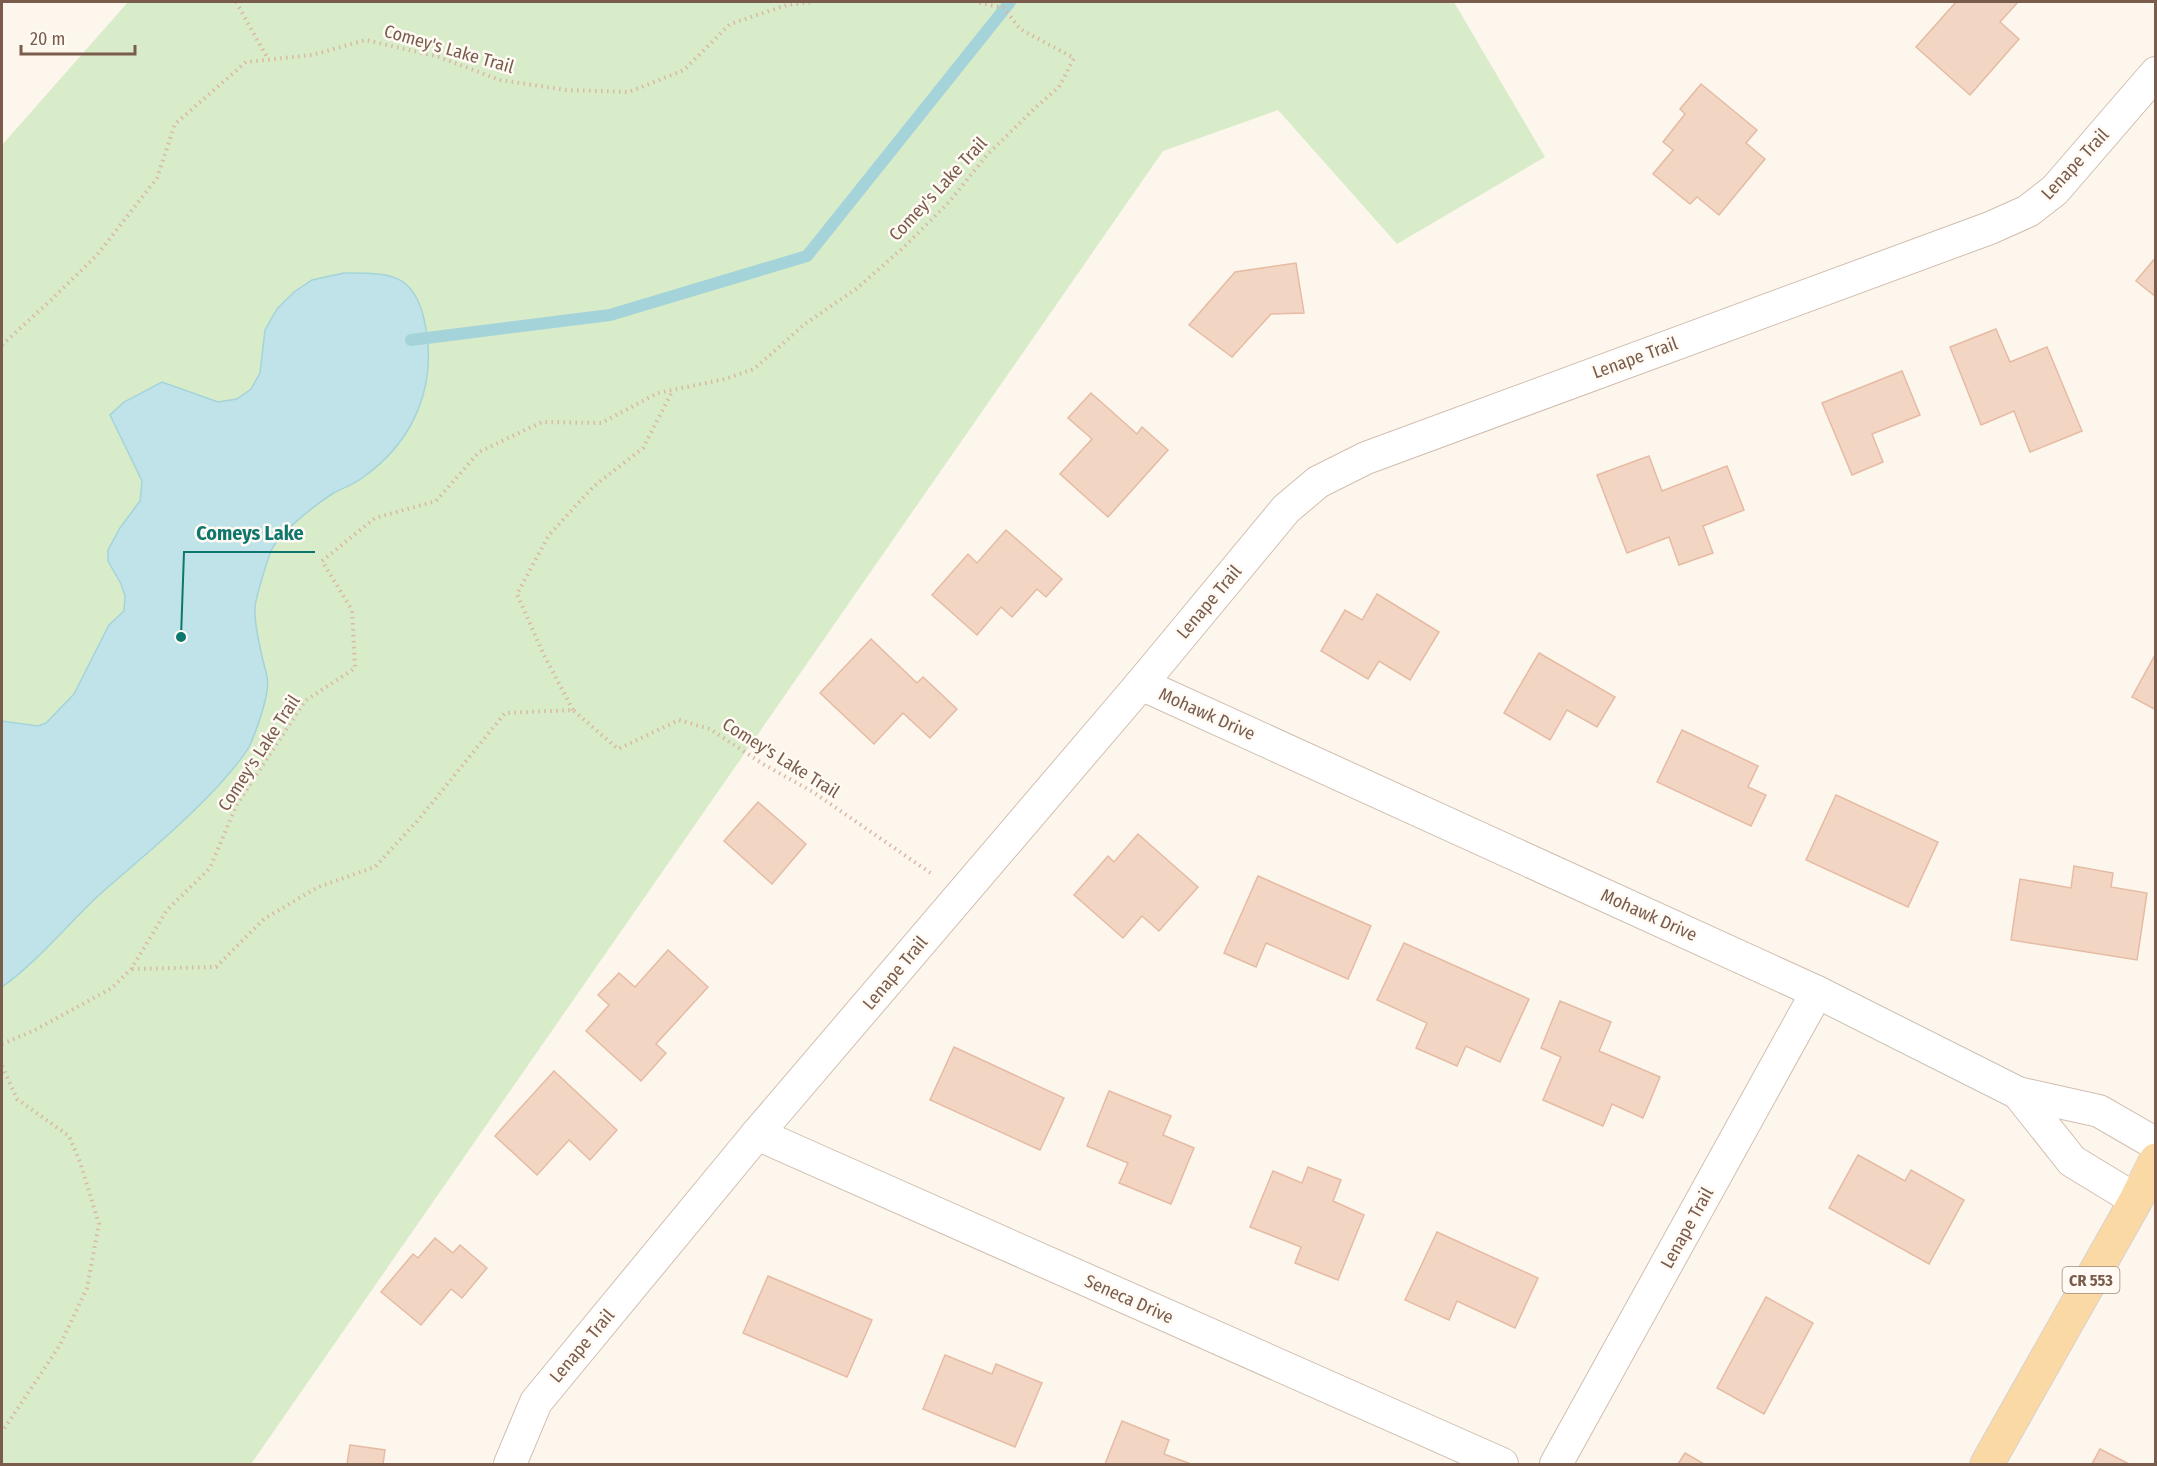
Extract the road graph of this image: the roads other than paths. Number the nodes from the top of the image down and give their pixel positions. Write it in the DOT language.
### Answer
graph roads {
  1 [pos="2156,73"];
  2 [pos="1141,684"];
  3 [pos="1817,992"];
  4 [pos="2018,1093"];
  5 [pos="757,1134"];
  6 [pos="2156,1144"];
  7 [pos="2156,1160"];
  8 [pos="2136,1200"];
  9 [pos="510,1464"];
  10 [pos="1502,1464"];
  11 [pos="1557,1464"];
  12 [pos="1987,1464"];
  1 -- 2 [label="street, Lenape Trail"];
  2 -- 3 [label="street, Mohawk Drive"];
  2 -- 5 [label="street, Lenape Trail"];
  3 -- 4 [label="street, Mohawk Drive"];
  3 -- 11 [label="street, Lenape Trail"];
  4 -- 6 [label="street, Mohawk Drive"];
  4 -- 8 [label="street"];
  5 -- 9 [label="street, Lenape Trail"];
  5 -- 10 [label="street, Seneca Drive"];
  7 -- 8 [label="main road, CR 553"];
  8 -- 12 [label="main road, CR 553"];
}
